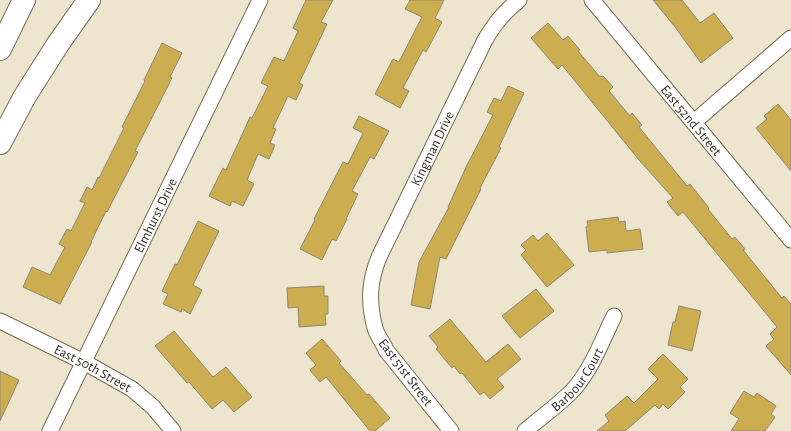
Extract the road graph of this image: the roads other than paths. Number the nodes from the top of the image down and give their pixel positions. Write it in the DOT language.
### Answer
graph roads {
  1 [pos="24,0"];
  2 [pos="89,0"];
  3 [pos="260,0"];
  4 [pos="519,0"];
  5 [pos="592,0"];
  6 [pos="791,38"];
  7 [pos="0,49"];
  8 [pos="694,122"];
  9 [pos="0,143"];
  10 [pos="791,240"];
  11 [pos="371,309"];
  12 [pos="614,316"];
  13 [pos="0,321"];
  14 [pos="84,362"];
  15 [pos="50,431"];
  16 [pos="173,431"];
  17 [pos="451,431"];
  18 [pos="525,431"];
  1 -- 7 [label="highway"];
  2 -- 9 [label="highway"];
  3 -- 14 [label="street, Elmhurst Drive"];
  4 -- 11 [label="street, Kingman Drive"];
  5 -- 8 [label="street, East 52nd Street"];
  6 -- 8 [label="street"];
  8 -- 10 [label="street, East 52nd Street"];
  11 -- 17 [label="street, East 51st Street"];
  12 -- 18 [label="street, Barbour Court"];
  13 -- 14 [label="street, East 50th Street"];
  14 -- 15 [label="street, Elmhurst Drive"];
  14 -- 16 [label="street, East 50th Street"];
}
